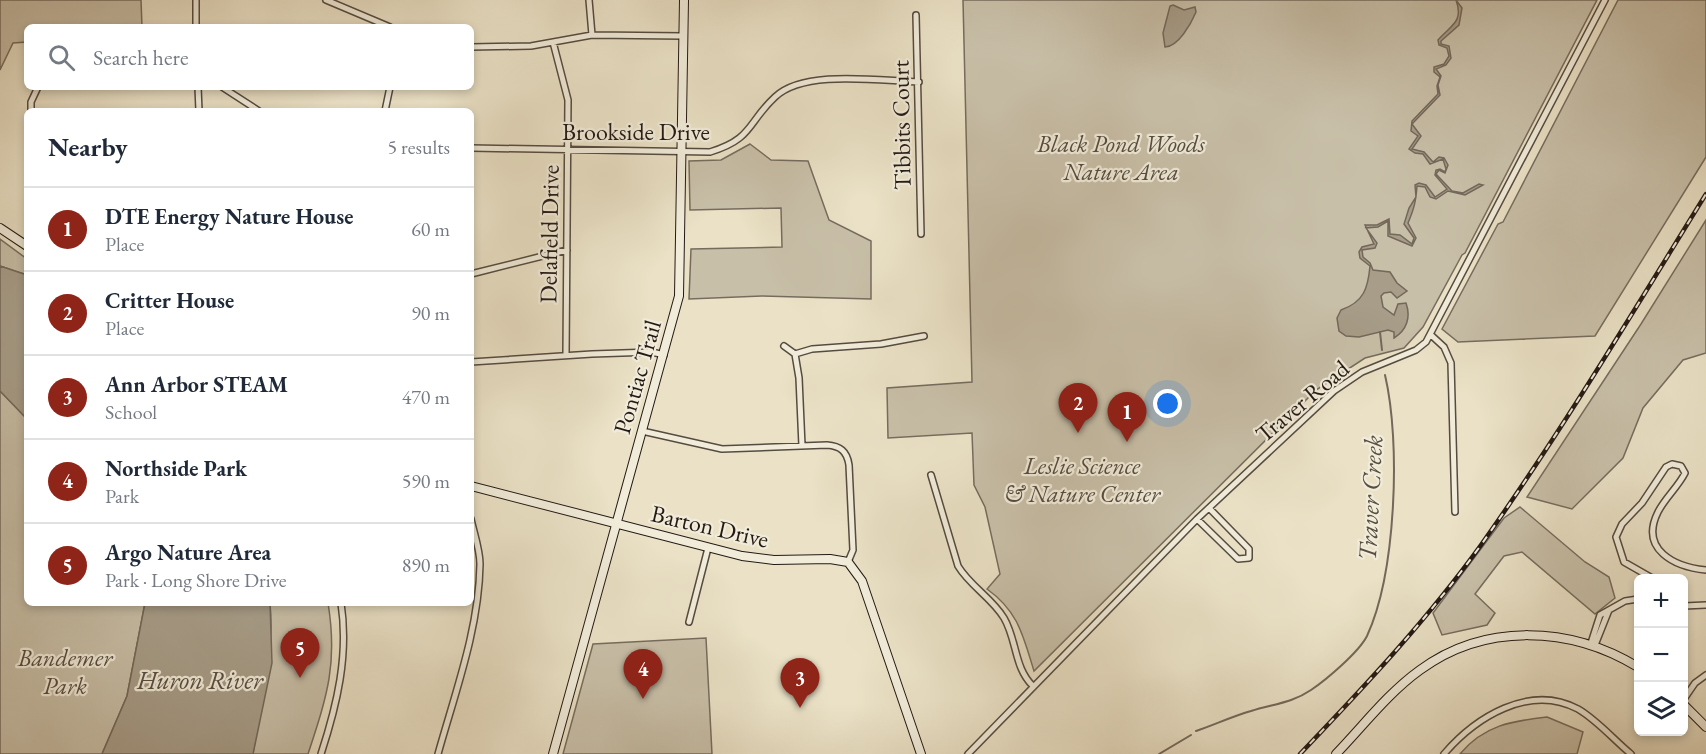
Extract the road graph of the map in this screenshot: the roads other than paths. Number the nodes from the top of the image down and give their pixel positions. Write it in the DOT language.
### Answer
graph roads {
  1 [pos="196,0"];
  2 [pos="326,0"];
  3 [pos="589,0"];
  4 [pos="684,0"];
  5 [pos="1605,0"];
  6 [pos="916,15"];
  7 [pos="196,24"];
  8 [pos="383,24"];
  9 [pos="592,35"];
  10 [pos="683,36"];
  11 [pos="554,42"];
  12 [pos="474,47"];
  13 [pos="919,82"];
  14 [pos="37,90"];
  15 [pos="198,90"];
  16 [pos="227,90"];
  17 [pos="389,90"];
  18 [pos="32,108"];
  19 [pos="199,108"];
  20 [pos="254,108"];
  21 [pos="386,108"];
  22 [pos="474,148"];
  23 [pos="569,149"];
  24 [pos="682,152"];
  25 [pos="0,228"];
  26 [pos="921,234"];
  27 [pos="24,244"];
  28 [pos="567,250"];
  29 [pos="474,273"];
  30 [pos="1431,335"];
  31 [pos="924,336"];
  32 [pos="784,346"];
  33 [pos="795,354"];
  34 [pos="566,355"];
  35 [pos="664,355"];
  36 [pos="474,362"];
  37 [pos="642,431"];
  38 [pos="802,446"];
  39 [pos="931,475"];
  40 [pos="474,487"];
  41 [pos="1209,508"];
  42 [pos="1455,512"];
  43 [pos="1197,519"];
  44 [pos="617,524"];
  45 [pos="474,533"];
  46 [pos="708,548"];
  47 [pos="848,562"];
  48 [pos="1706,570"];
  49 [pos="1644,574"];
  50 [pos="1634,600"];
  51 [pos="1706,605"];
  52 [pos="341,606"];
  53 [pos="1688,606"];
  54 [pos="689,622"];
  55 [pos="1593,644"];
  56 [pos="1634,665"];
  57 [pos="1706,675"];
  58 [pos="1033,686"];
  59 [pos="1688,692"];
  60 [pos="1688,710"];
  61 [pos="1706,727"];
  62 [pos="321,754"];
  63 [pos="438,754"];
  64 [pos="554,754"];
  65 [pos="921,754"];
  66 [pos="968,754"];
  67 [pos="1336,754"];
  68 [pos="1444,754"];
  69 [pos="1631,754"];
  1 -- 7 [label="street"];
  2 -- 8 [label="street"];
  3 -- 9 [label="street"];
  4 -- 10 [label="main road, Pontiac Trail"];
  5 -- 30 [label="street, Traver Road"];
  6 -- 13 [label="street, Tibbits Court"];
  9 -- 10 [label="street"];
  9 -- 11 [label="street"];
  10 -- 24 [label="main road, Pontiac Trail"];
  11 -- 12 [label="street"];
  11 -- 23 [label="street, Delafield Drive"];
  13 -- 24 [label="street, Brookside Drive"];
  13 -- 26 [label="street, Tibbits Court"];
  14 -- 18 [label="street"];
  15 -- 19 [label="street"];
  16 -- 20 [label="street"];
  17 -- 21 [label="street"];
  22 -- 23 [label="street, Brookside Drive"];
  23 -- 24 [label="street, Brookside Drive"];
  23 -- 28 [label="street, Delafield Drive"];
  24 -- 35 [label="main road, Pontiac Trail"];
  25 -- 27 [label="main road"];
  28 -- 29 [label="street"];
  28 -- 34 [label="street, Delafield Drive"];
  30 -- 41 [label="street, Traver Road"];
  30 -- 42 [label="street"];
  31 -- 33 [label="street"];
  32 -- 33 [label="street"];
  33 -- 38 [label="street"];
  34 -- 35 [label="street"];
  34 -- 36 [label="street"];
  35 -- 37 [label="main road, Pontiac Trail"];
  37 -- 38 [label="street"];
  37 -- 44 [label="main road, Pontiac Trail"];
  38 -- 47 [label="street"];
  39 -- 58 [label="street"];
  40 -- 44 [label="main road, Barton Drive"];
  41 -- 43 [label="street, Traver Road"];
  41 -- 43 [label="street"];
  43 -- 58 [label="street, Traver Road"];
  44 -- 46 [label="main road, Barton Drive"];
  44 -- 64 [label="main road, Pontiac Trail"];
  45 -- 63 [label="street"];
  46 -- 47 [label="main road, Barton Drive"];
  46 -- 54 [label="street"];
  47 -- 65 [label="main road"];
  48 -- 49 [label="street"];
  50 -- 55 [label="street"];
  51 -- 53 [label="street"];
  52 -- 62 [label="street"];
  55 -- 56 [label="main road"];
  55 -- 67 [label="main road"];
  57 -- 59 [label="street"];
  58 -- 66 [label="street, Traver Road"];
  60 -- 61 [label="main road"];
  68 -- 69 [label="street"];
}
